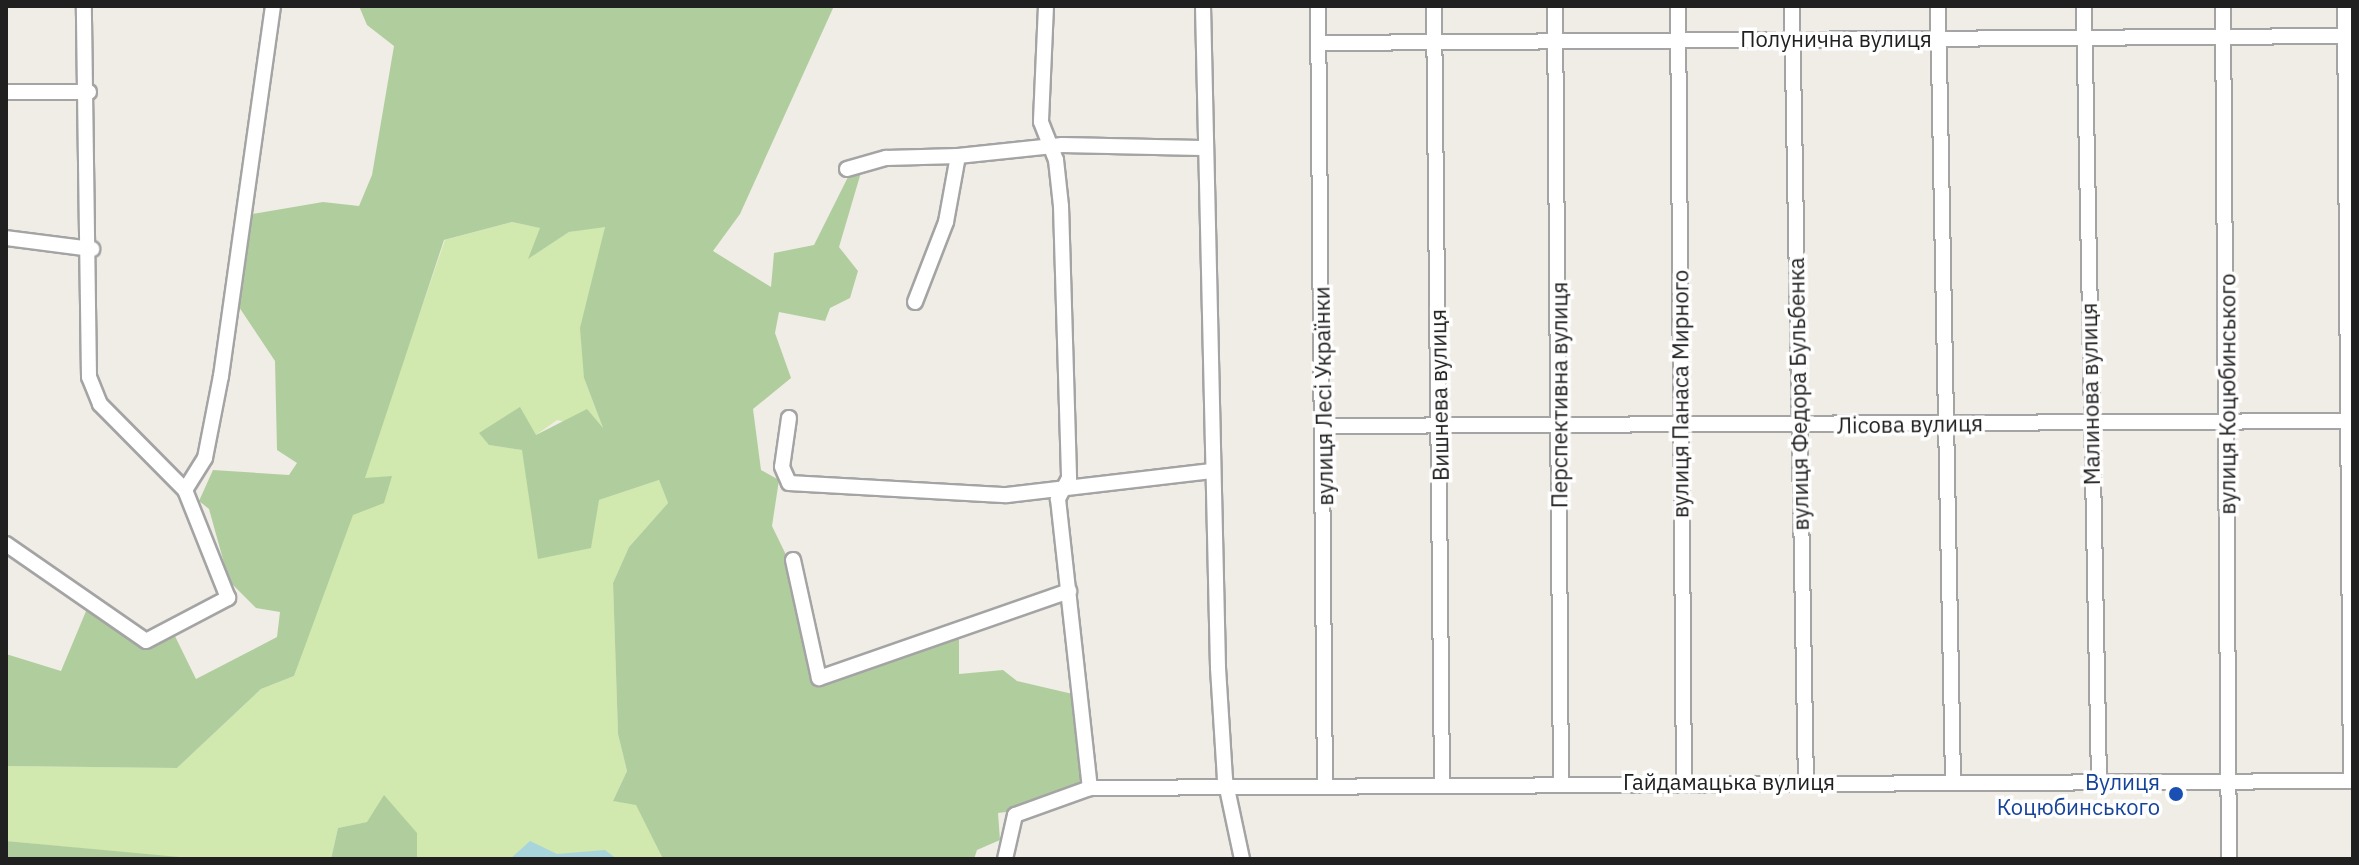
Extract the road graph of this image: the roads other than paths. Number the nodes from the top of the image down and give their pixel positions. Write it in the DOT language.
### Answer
graph roads {
  1 [pos="84,6"];
  2 [pos="273,6"];
  3 [pos="1046,6"];
  4 [pos="1203,6"];
  5 [pos="1318,6"];
  6 [pos="1434,6"];
  7 [pos="1555,6"];
  8 [pos="1678,6"];
  9 [pos="1792,6"];
  10 [pos="1938,6"];
  11 [pos="2084,6"];
  12 [pos="2223,6"];
  13 [pos="2345,6"];
  14 [pos="2083,36"];
  15 [pos="2224,36"];
  16 [pos="2349,36"];
  17 [pos="1938,38"];
  18 [pos="1556,40"];
  19 [pos="1678,40"];
  20 [pos="1793,40"];
  21 [pos="1435,42"];
  22 [pos="1318,43"];
  23 [pos="6,92"];
  24 [pos="89,92"];
  25 [pos="1201,148"];
  26 [pos="1049,149"];
  27 [pos="958,156"];
  28 [pos="847,169"];
  29 [pos="6,238"];
  30 [pos="92,249"];
  31 [pos="915,302"];
  32 [pos="789,418"];
  33 [pos="2352,421"];
  34 [pos="2088,422"];
  35 [pos="2228,422"];
  36 [pos="1680,423"];
  37 [pos="1950,423"];
  38 [pos="1799,425"];
  39 [pos="1324,426"];
  40 [pos="1559,426"];
  41 [pos="1440,427"];
  42 [pos="1210,471"];
  43 [pos="1060,488"];
  44 [pos="185,490"];
  45 [pos="6,544"];
  46 [pos="793,560"];
  47 [pos="1069,591"];
  48 [pos="1806,781"];
  49 [pos="1953,781"];
  50 [pos="2352,781"];
  51 [pos="1684,782"];
  52 [pos="2099,783"];
  53 [pos="2228,783"];
  54 [pos="1442,784"];
  55 [pos="1561,784"];
  56 [pos="1325,786"];
  57 [pos="1097,789"];
  58 [pos="1227,789"];
  59 [pos="1005,859"];
  60 [pos="1242,859"];
  61 [pos="2229,859"];
  1 -- 24 [label="street"];
  2 -- 44 [label="street"];
  3 -- 26 [label="street"];
  4 -- 25 [label="street"];
  5 -- 22 [label="street, вулиця Лесі Українки"];
  6 -- 21 [label="street, Вишнева вулиця"];
  7 -- 18 [label="street, Перспективна вулиця"];
  8 -- 19 [label="street, вулиця Панаса Мирного"];
  9 -- 20 [label="street, вулиця Федора Бульбенка"];
  10 -- 17 [label="street"];
  11 -- 14 [label="street, Малинова вулиця"];
  12 -- 15 [label="street, вулиця Коцюбинського"];
  13 -- 16 [label="street"];
  14 -- 15 [label="street, Полунична вулиця"];
  14 -- 17 [label="street, Полунична вулиця"];
  14 -- 34 [label="street, Малинова вулиця"];
  15 -- 16 [label="street, Полунична вулиця"];
  15 -- 35 [label="street, вулиця Коцюбинського"];
  16 -- 33 [label="street"];
  17 -- 20 [label="street, Полунична вулиця"];
  17 -- 37 [label="street"];
  18 -- 19 [label="street, Полунична вулиця"];
  18 -- 21 [label="street, Полунична вулиця"];
  18 -- 40 [label="street, Перспективна вулиця"];
  19 -- 20 [label="street, Полунична вулиця"];
  19 -- 36 [label="street, вулиця Панаса Мирного"];
  20 -- 38 [label="street, вулиця Федора Бульбенка"];
  21 -- 22 [label="street, Полунична вулиця"];
  21 -- 41 [label="street, Вишнева вулиця"];
  22 -- 39 [label="street, вулиця Лесі Українки"];
  23 -- 24 [label="street"];
  24 -- 30 [label="street"];
  25 -- 26 [label="street"];
  25 -- 42 [label="street"];
  26 -- 27 [label="street"];
  26 -- 43 [label="street"];
  27 -- 28 [label="street"];
  27 -- 31 [label="street"];
  29 -- 30 [label="street"];
  30 -- 44 [label="street"];
  32 -- 43 [label="street"];
  33 -- 35 [label="street, Лісова вулиця"];
  33 -- 50 [label="street"];
  34 -- 35 [label="street, Лісова вулиця"];
  34 -- 37 [label="street, Лісова вулиця"];
  34 -- 52 [label="street, Малинова вулиця"];
  35 -- 53 [label="street, вулиця Коцюбинського"];
  36 -- 38 [label="street, Лісова вулиця"];
  36 -- 40 [label="street, Лісова вулиця"];
  36 -- 51 [label="street, вулиця Панаса Мирного"];
  37 -- 38 [label="street, Лісова вулиця"];
  37 -- 49 [label="street"];
  38 -- 48 [label="street, вулиця Федора Бульбенка"];
  39 -- 41 [label="street, Лісова вулиця"];
  39 -- 56 [label="street, вулиця Лесі Українки"];
  40 -- 41 [label="street, Лісова вулиця"];
  40 -- 55 [label="street, Перспективна вулиця"];
  41 -- 54 [label="street, Вишнева вулиця"];
  42 -- 43 [label="street"];
  42 -- 58 [label="street"];
  43 -- 47 [label="street"];
  44 -- 45 [label="street"];
  46 -- 47 [label="street"];
  47 -- 57 [label="street"];
  48 -- 49 [label="street, Гайдамацька вулиця"];
  48 -- 51 [label="street, Гайдамацька вулиця"];
  49 -- 52 [label="street, Гайдамацька вулиця"];
  50 -- 53 [label="street, Гайдамацька вулиця"];
  51 -- 55 [label="street, Гайдамацька вулиця"];
  52 -- 53 [label="street, Гайдамацька вулиця"];
  53 -- 61 [label="street, вулиця Коцюбинського"];
  54 -- 55 [label="street, Гайдамацька вулиця"];
  54 -- 56 [label="street, Гайдамацька вулиця"];
  56 -- 58 [label="street, Гайдамацька вулиця"];
  57 -- 58 [label="street, Гайдамацька вулиця"];
  57 -- 59 [label="street, Гайдамацька вулиця"];
  58 -- 60 [label="street"];
}
